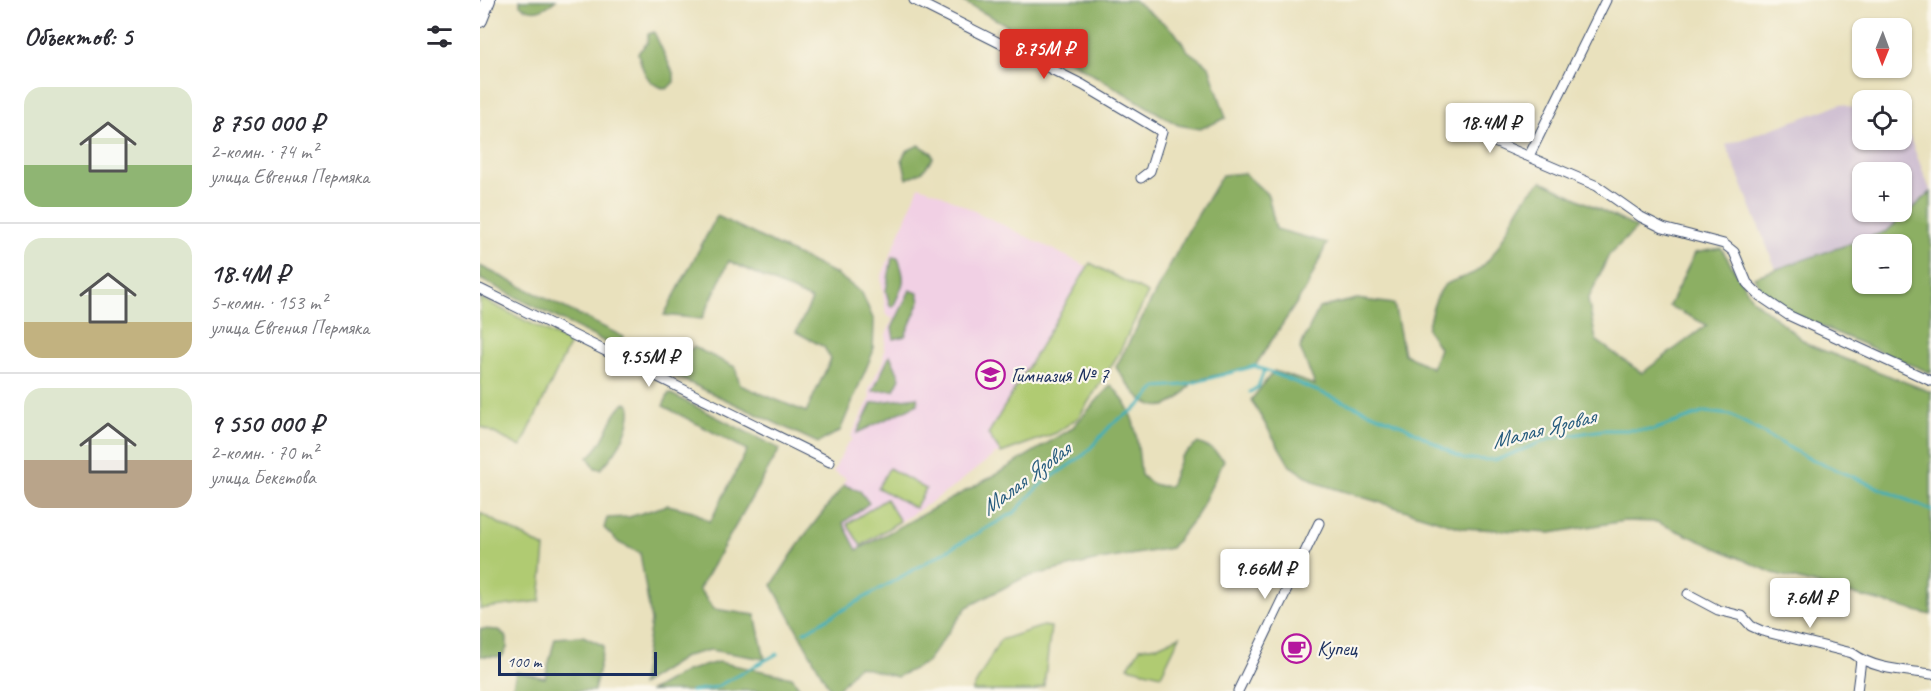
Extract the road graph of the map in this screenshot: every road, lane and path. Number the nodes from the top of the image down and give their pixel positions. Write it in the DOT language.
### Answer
graph roads {
  1 [pos="489,0"];
  2 [pos="914,0"];
  3 [pos="1606,0"];
  4 [pos="480,20"];
  5 [pos="1462,128"];
  6 [pos="1529,156"];
  7 [pos="1141,178"];
  8 [pos="480,289"];
  9 [pos="1931,381"];
  10 [pos="830,462"];
  11 [pos="1319,523"];
  12 [pos="1688,594"];
  13 [pos="1861,660"];
  14 [pos="1931,674"];
  15 [pos="1238,691"];
  16 [pos="1857,691"];
  1 -- 4 [label="main road"];
  2 -- 7 [label="street"];
  3 -- 6 [label="street"];
  5 -- 6 [label="street"];
  6 -- 9 [label="street"];
  8 -- 10 [label="street"];
  11 -- 15 [label="street"];
  12 -- 13 [label="street"];
  13 -- 14 [label="street"];
  13 -- 16 [label="street"];
}
